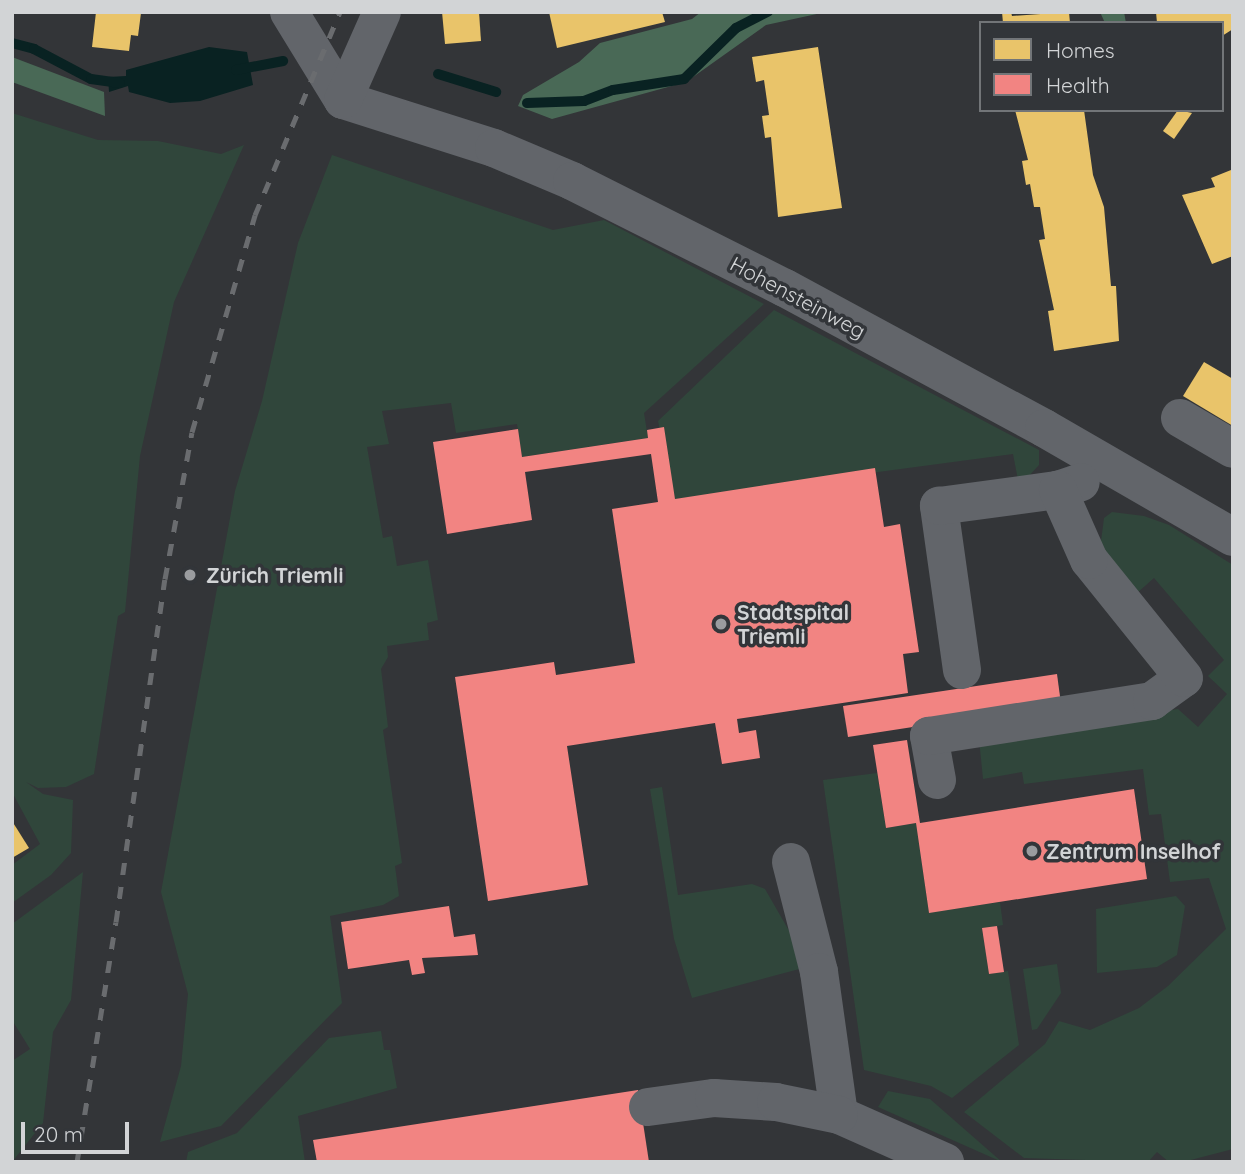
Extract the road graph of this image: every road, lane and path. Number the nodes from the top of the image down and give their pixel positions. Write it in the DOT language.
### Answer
graph roads {
  1 [pos="289,12"];
  2 [pos="382,12"];
  3 [pos="344,100"];
  4 [pos="1180,418"];
  5 [pos="1233,449"];
  6 [pos="1115,467"];
  7 [pos="1058,489"];
  8 [pos="1229,526"];
  9 [pos="962,670"];
  10 [pos="937,780"];
  11 [pos="790,862"];
  12 [pos="648,1107"];
  13 [pos="839,1115"];
  14 [pos="945,1162"];
  1 -- 3 [label="street"];
  2 -- 3 [label="street"];
  3 -- 6 [label="street, Hohensteinweg"];
  4 -- 5 [label="street"];
  6 -- 7 [label="street"];
  6 -- 8 [label="street, Hohensteinweg"];
  7 -- 9 [label="street"];
  7 -- 10 [label="street"];
  11 -- 13 [label="street"];
  12 -- 13 [label="street"];
  13 -- 14 [label="street"];
}
